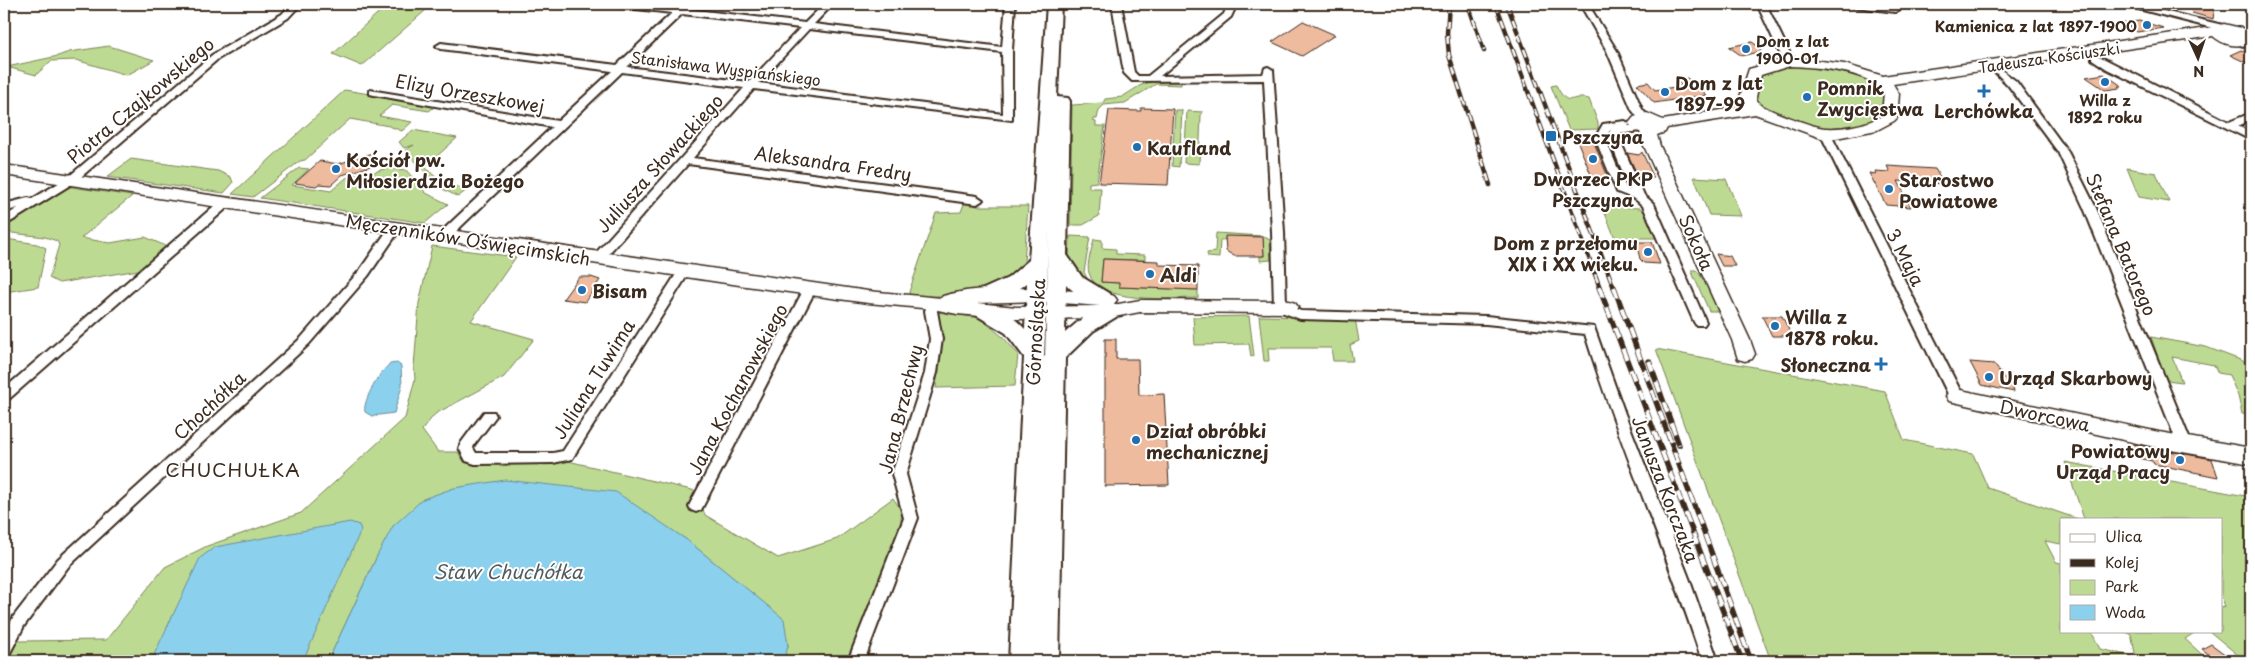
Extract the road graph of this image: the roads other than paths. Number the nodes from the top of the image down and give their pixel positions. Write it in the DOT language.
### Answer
graph roads {
  1 [pos="296,4"];
  2 [pos="618,4"];
  3 [pos="829,4"];
  4 [pos="1011,4"];
  5 [pos="1054,4"];
  6 [pos="1064,4"];
  7 [pos="1116,4"];
  8 [pos="1232,4"];
  9 [pos="1584,4"];
  10 [pos="1761,4"];
  11 [pos="1856,4"];
  12 [pos="1893,4"];
  13 [pos="2124,4"];
  14 [pos="684,8"];
  15 [pos="2177,17"];
  16 [pos="806,26"];
  17 [pos="2236,33"];
  18 [pos="2194,36"];
  19 [pos="441,46"];
  20 [pos="1007,50"];
  21 [pos="2096,57"];
  22 [pos="1788,62"];
  23 [pos="620,69"];
  24 [pos="2000,72"];
  25 [pos="1150,78"];
  26 [pos="1885,85"];
  27 [pos="751,86"];
  28 [pos="374,92"];
  29 [pos="1754,105"];
  30 [pos="2251,116"];
  31 [pos="1647,124"];
  32 [pos="561,125"];
  33 [pos="2230,126"];
  34 [pos="1825,133"];
  35 [pos="2251,137"];
  36 [pos="684,160"];
  37 [pos="4,170"];
  38 [pos="71,180"];
  39 [pos="39,200"];
  40 [pos="978,200"];
  41 [pos="225,203"];
  42 [pos="4,208"];
  43 [pos="4,222"];
  44 [pos="395,228"];
  45 [pos="445,235"];
  46 [pos="1057,254"];
  47 [pos="598,258"];
  48 [pos="1038,261"];
  49 [pos="684,271"];
  50 [pos="810,289"];
  51 [pos="933,303"];
  52 [pos="985,303"];
  53 [pos="1046,304"];
  54 [pos="1106,306"];
  55 [pos="1284,307"];
  56 [pos="1700,322"];
  57 [pos="1745,354"];
  58 [pos="1044,356"];
  59 [pos="4,396"];
  60 [pos="1956,396"];
  61 [pos="489,416"];
  62 [pos="2185,445"];
  63 [pos="2251,456"];
  64 [pos="696,506"];
  65 [pos="4,648"];
  66 [pos="856,661"];
  67 [pos="1022,661"];
  68 [pos="1046,661"];
  69 [pos="1710,661"];
  1 -- 38 [label="street, Piotra Czajkowskiego"];
  2 -- 14 [label="street"];
  3 -- 16 [label="street, Juliusza Słowackiego"];
  4 -- 20 [label="street"];
  5 -- 48 [label="main road, Górnośląska"];
  6 -- 46 [label="main road, Górnośląska"];
  7 -- 25 [label="street"];
  8 -- 25 [label="street"];
  9 -- 31 [label="street, Sokoła"];
  10 -- 22 [label="street"];
  11 -- 12 [label="street"];
  13 -- 15 [label="street"];
  14 -- 16 [label="street"];
  14 -- 23 [label="street"];
  15 -- 17 [label="street"];
  15 -- 18 [label="street"];
  16 -- 20 [label="street"];
  16 -- 27 [label="street, Juliusza Słowackiego"];
  17 -- 18 [label="street, Tadeusza Kościuszki"];
  17 -- 21 [label="street, Tadeusza Kościuszki"];
  18 -- 26 [label="street, Tadeusza Kościuszki"];
  19 -- 23 [label="street, Stanisława Wyspiańskiego"];
  20 -- 27 [label="street, Stanisława Wyspiańskiego"];
  21 -- 24 [label="street, Tadeusza Kościuszki"];
  21 -- 33 [label="street"];
  22 -- 26 [label="street"];
  22 -- 29 [label="street"];
  23 -- 27 [label="street, Stanisława Wyspiańskiego"];
  23 -- 32 [label="street"];
  24 -- 26 [label="street, Tadeusza Kościuszki"];
  24 -- 62 [label="street, Stefana Batorego"];
  25 -- 55 [label="street"];
  26 -- 34 [label="street"];
  27 -- 36 [label="street, Juliusza Słowackiego"];
  28 -- 32 [label="street, Elizy Orzeszkowej"];
  29 -- 31 [label="street"];
  29 -- 34 [label="street"];
  30 -- 33 [label="street"];
  31 -- 56 [label="street"];
  31 -- 57 [label="street, Sokoła"];
  32 -- 45 [label="street"];
  33 -- 35 [label="street"];
  34 -- 60 [label="street, 3 Maja"];
  36 -- 40 [label="street, Aleksandra Fredry"];
  36 -- 47 [label="street, Juliusza Słowackiego"];
  37 -- 38 [label="street, Męczenników Oświęcimskich"];
  38 -- 39 [label="street, Piotra Czajkowskiego"];
  38 -- 41 [label="street, Męczenników Oświęcimskich"];
  39 -- 42 [label="street"];
  39 -- 43 [label="street, Piotra Czajkowskiego"];
  41 -- 44 [label="street, Męczenników Oświęcimskich"];
  41 -- 59 [label="street"];
  44 -- 45 [label="street, Męczenników Oświęcimskich"];
  44 -- 65 [label="street, Chochółka"];
  45 -- 47 [label="street, Męczenników Oświęcimskich"];
  46 -- 53 [label="main road, Górnośląska"];
  46 -- 54 [label="main road"];
  47 -- 49 [label="street, Męczenników Oświęcimskich"];
  48 -- 52 [label="main road"];
  48 -- 53 [label="main road, Górnośląska"];
  49 -- 50 [label="street, Męczenników Oświęcimskich"];
  49 -- 61 [label="street, Juliana Tuwima"];
  50 -- 51 [label="street, Męczenników Oświęcimskich"];
  50 -- 64 [label="street, Jana Kochanowskiego"];
  51 -- 52 [label="street, Męczenników Oświęcimskich"];
  51 -- 66 [label="street, Jana Brzechwy"];
  52 -- 53 [label="main road, Męczenników Oświęcimskich"];
  52 -- 58 [label="main road"];
  53 -- 54 [label="street, Męczenników Oświęcimskich"];
  53 -- 58 [label="main road, Górnośląska"];
  54 -- 55 [label="street, Męczenników Oświęcimskich"];
  54 -- 58 [label="main road"];
  55 -- 69 [label="street, Janusza Korczaka"];
  58 -- 67 [label="main road, Górnośląska"];
  58 -- 68 [label="main road, Górnośląska"];
  60 -- 62 [label="street, Dworcowa"];
  62 -- 63 [label="street, Dworcowa"];
}
